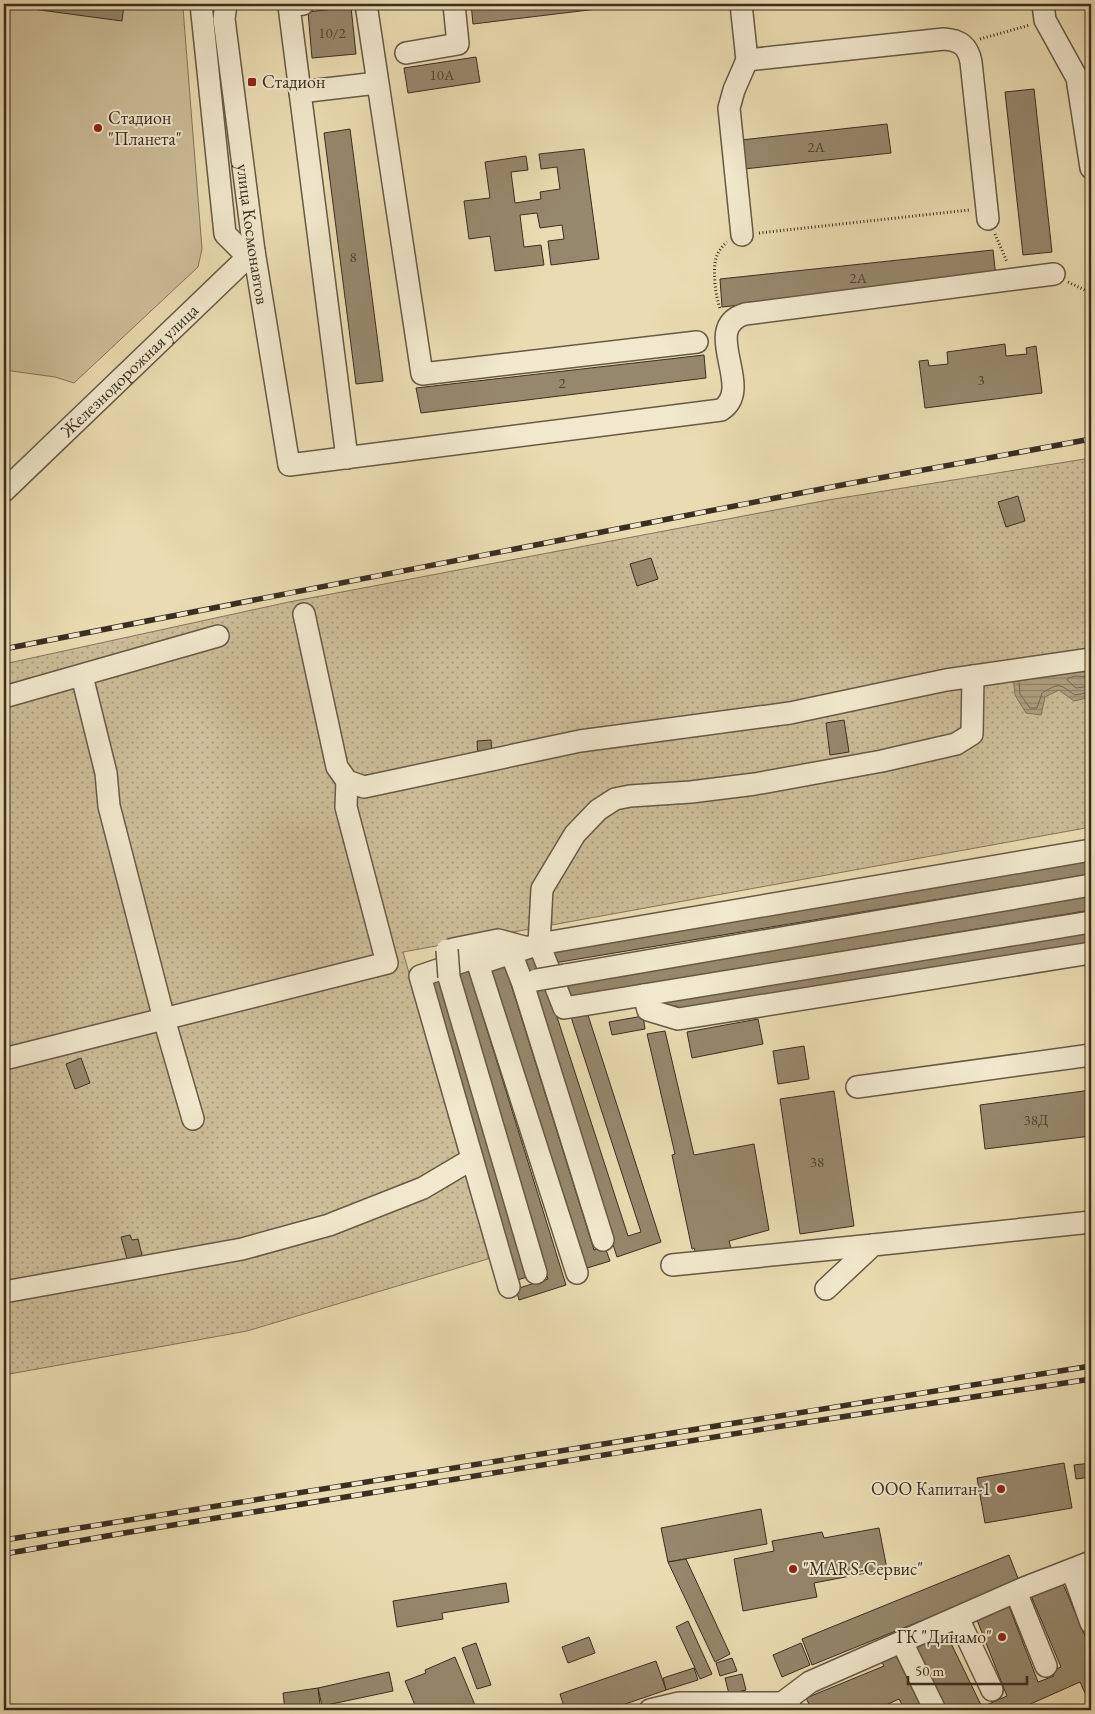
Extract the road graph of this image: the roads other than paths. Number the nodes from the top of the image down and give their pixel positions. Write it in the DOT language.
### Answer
graph roads {
  1 [pos="201,4"];
  2 [pos="226,4"];
  3 [pos="302,4"];
  4 [pos="366,4"];
  5 [pos="454,4"];
  6 [pos="741,4"];
  7 [pos="1044,12"];
  8 [pos="406,53"];
  9 [pos="747,60"];
  10 [pos="377,83"];
  11 [pos="300,92"];
  12 [pos="1091,168"];
  13 [pos="987,214"];
  14 [pos="742,235"];
  15 [pos="251,254"];
  16 [pos="1054,274"];
  17 [pos="697,342"];
  18 [pos="347,458"];
  19 [pos="4,491"];
  20 [pos="304,614"];
  21 [pos="218,636"];
  22 [pos="1091,659"];
  23 [pos="82,676"];
  24 [pos="973,676"];
  25 [pos="4,697"];
  26 [pos="347,780"];
  27 [pos="1091,850"];
  28 [pos="1091,885"];
  29 [pos="1091,922"];
  30 [pos="524,948"];
  31 [pos="1091,953"];
  32 [pos="478,964"];
  33 [pos="529,982"];
  34 [pos="644,995"];
  35 [pos="164,1019"];
  36 [pos="1091,1055"];
  37 [pos="4,1059"];
  38 [pos="857,1088"];
  39 [pos="194,1118"];
  40 [pos="472,1159"];
  41 [pos="1091,1222"];
  42 [pos="603,1240"];
  43 [pos="873,1245"];
  44 [pos="672,1265"];
  45 [pos="536,1273"];
  46 [pos="577,1274"];
  47 [pos="509,1287"];
  48 [pos="826,1289"];
  49 [pos="4,1292"];
  50 [pos="1091,1562"];
  51 [pos="1072,1570"];
  52 [pos="1016,1592"];
  53 [pos="958,1618"];
  54 [pos="1091,1623"];
  55 [pos="902,1642"];
  56 [pos="1046,1666"];
  57 [pos="992,1690"];
  58 [pos="787,1707"];
  59 [pos="650,1710"];
  60 [pos="935,1710"];
  1 -- 15 [label="street"];
  2 -- 15 [label="street, улица Космонавтов"];
  3 -- 11 [label="street"];
  4 -- 10 [label="street"];
  5 -- 8 [label="street"];
  6 -- 9 [label="street"];
  7 -- 12 [label="street"];
  9 -- 13 [label="street"];
  9 -- 14 [label="street"];
  10 -- 11 [label="street"];
  10 -- 17 [label="street"];
  11 -- 18 [label="street"];
  15 -- 18 [label="street, улица Космонавтов"];
  15 -- 19 [label="street, Железнодорожная улица"];
  16 -- 18 [label="street"];
  20 -- 26 [label="street"];
  21 -- 23 [label="street"];
  22 -- 24 [label="street"];
  23 -- 25 [label="street"];
  23 -- 35 [label="street"];
  24 -- 26 [label="street"];
  24 -- 30 [label="street"];
  26 -- 35 [label="street"];
  27 -- 30 [label="street"];
  28 -- 33 [label="street, bridge"];
  29 -- 34 [label="street"];
  30 -- 32 [label="street"];
  30 -- 33 [label="street"];
  30 -- 34 [label="street"];
  30 -- 45 [label="street, bridge"];
  31 -- 34 [label="street"];
  32 -- 40 [label="street"];
  32 -- 46 [label="street"];
  33 -- 42 [label="street"];
  35 -- 37 [label="street"];
  35 -- 39 [label="street"];
  36 -- 38 [label="street"];
  40 -- 47 [label="street"];
  40 -- 49 [label="street"];
  41 -- 43 [label="street"];
  43 -- 44 [label="street"];
  43 -- 48 [label="street"];
  50 -- 51 [label="street"];
  51 -- 52 [label="street"];
  51 -- 54 [label="street"];
  52 -- 53 [label="street"];
  52 -- 56 [label="street"];
  53 -- 55 [label="street"];
  53 -- 57 [label="street"];
  55 -- 58 [label="street"];
  55 -- 60 [label="street"];
  58 -- 59 [label="street"];
}
